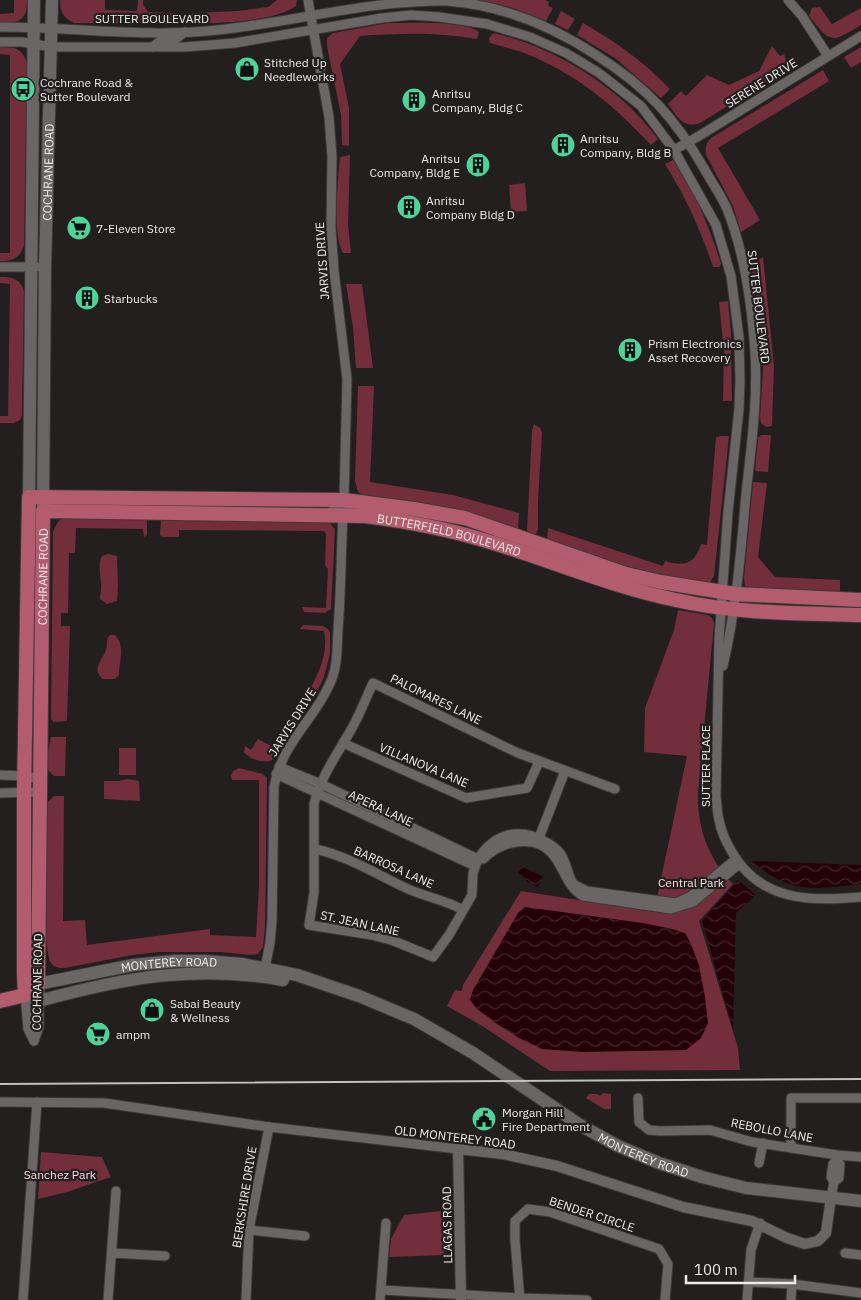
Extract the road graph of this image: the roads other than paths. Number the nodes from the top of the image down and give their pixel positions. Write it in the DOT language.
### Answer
graph roads {
  1 [pos="34,0"];
  2 [pos="52,0"];
  3 [pos="308,0"];
  4 [pos="788,0"];
  5 [pos="310,16"];
  6 [pos="0,27"];
  7 [pos="33,28"];
  8 [pos="52,29"];
  9 [pos="214,30"];
  10 [pos="314,31"];
  11 [pos="185,32"];
  12 [pos="861,36"];
  13 [pos="0,42"];
  14 [pos="34,44"];
  15 [pos="52,47"];
  16 [pos="153,47"];
  17 [pos="185,47"];
  18 [pos="828,56"];
  19 [pos="689,142"];
  20 [pos="674,150"];
  21 [pos="0,267"];
  22 [pos="31,267"];
  23 [pos="46,268"];
  24 [pos="29,498"];
  25 [pos="344,500"];
  26 [pos="364,503"];
  27 [pos="43,504"];
  28 [pos="28,512"];
  29 [pos="328,515"];
  30 [pos="343,515"];
  31 [pos="729,593"];
  32 [pos="861,600"];
  33 [pos="727,608"];
  34 [pos="861,615"];
  35 [pos="719,681"];
  36 [pos="343,743"];
  37 [pos="539,762"];
  38 [pos="278,770"];
  39 [pos="565,771"];
  40 [pos="0,775"];
  41 [pos="25,776"];
  42 [pos="40,786"];
  43 [pos="319,788"];
  44 [pos="614,789"];
  45 [pos="0,794"];
  46 [pos="24,794"];
  47 [pos="538,841"];
  48 [pos="315,849"];
  49 [pos="476,862"];
  50 [pos="738,862"];
  51 [pos="861,897"];
  52 [pos="463,910"];
  53 [pos="265,968"];
  54 [pos="315,982"];
  55 [pos="38,984"];
  56 [pos="25,994"];
  57 [pos="39,1000"];
  58 [pos="0,1001"];
  59 [pos="638,1098"];
  60 [pos="861,1098"];
  61 [pos="0,1102"];
  62 [pos="37,1102"];
  63 [pos="269,1127"];
  64 [pos="763,1144"];
  65 [pos="791,1148"];
  66 [pos="458,1149"];
  67 [pos="861,1157"];
  68 [pos="836,1158"];
  69 [pos="759,1163"];
  70 [pos="116,1191"];
  71 [pos="831,1198"];
  72 [pos="861,1201"];
  73 [pos="386,1223"];
  74 [pos="760,1223"];
  75 [pos="249,1230"];
  76 [pos="305,1236"];
  77 [pos="112,1253"];
  78 [pos="845,1253"];
  79 [pos="861,1255"];
  80 [pos="165,1256"];
  81 [pos="749,1282"];
  82 [pos="792,1284"];
  83 [pos="382,1290"];
  84 [pos="861,1294"];
  85 [pos="461,1298"];
  86 [pos="520,1299"];
  87 [pos="23,1300"];
  88 [pos="108,1300"];
  89 [pos="246,1300"];
  90 [pos="380,1300"];
  91 [pos="586,1300"];
  92 [pos="665,1300"];
  93 [pos="747,1300"];
  94 [pos="791,1300"];
  1 -- 7 [label="main road, COCHRANE ROAD"];
  2 -- 8 [label="main road, COCHRANE ROAD"];
  3 -- 5 [label="street, JARVIS DRIVE"];
  4 -- 18 [label="street"];
  5 -- 9 [label="street, SUTTER BOULEVARD"];
  5 -- 10 [label="street, JARVIS DRIVE"];
  5 -- 19 [label="street, SUTTER BOULEVARD"];
  6 -- 7 [label="street, SUTTER BOULEVARD"];
  7 -- 8 [label="street, SUTTER BOULEVARD"];
  7 -- 14 [label="main road, COCHRANE ROAD"];
  8 -- 11 [label="street, SUTTER BOULEVARD"];
  8 -- 15 [label="main road, COCHRANE ROAD"];
  9 -- 11 [label="street, SUTTER BOULEVARD"];
  9 -- 17 [label="street"];
  10 -- 17 [label="street, SUTTER BOULEVARD"];
  10 -- 20 [label="street, SUTTER BOULEVARD"];
  10 -- 25 [label="street, JARVIS DRIVE"];
  11 -- 16 [label="street"];
  12 -- 18 [label="street, SERENE DRIVE"];
  13 -- 14 [label="street, SUTTER BOULEVARD"];
  14 -- 15 [label="street, SUTTER BOULEVARD"];
  14 -- 22 [label="main road, COCHRANE ROAD"];
  15 -- 16 [label="street, SUTTER BOULEVARD"];
  15 -- 23 [label="main road, COCHRANE ROAD"];
  16 -- 17 [label="street, SUTTER BOULEVARD"];
  18 -- 19 [label="street, SERENE DRIVE"];
  19 -- 20 [label="street, SERENE DRIVE"];
  19 -- 31 [label="street, SUTTER BOULEVARD"];
  20 -- 31 [label="street, SUTTER BOULEVARD"];
  21 -- 22 [label="street"];
  22 -- 23 [label="street"];
  22 -- 24 [label="main road, COCHRANE ROAD"];
  23 -- 27 [label="main road, COCHRANE ROAD"];
  24 -- 27 [label="main road, BUTTERFIELD BOULEVARD"];
  24 -- 28 [label="main road, COCHRANE ROAD"];
  25 -- 26 [label="main road, BUTTERFIELD BOULEVARD"];
  25 -- 27 [label="main road, BUTTERFIELD BOULEVARD"];
  25 -- 29 [label="street"];
  26 -- 30 [label="street"];
  26 -- 31 [label="main road, BUTTERFIELD BOULEVARD"];
  27 -- 28 [label="main road, BUTTERFIELD BOULEVARD"];
  27 -- 29 [label="main road, BUTTERFIELD BOULEVARD"];
  27 -- 42 [label="main road, COCHRANE ROAD"];
  28 -- 41 [label="main road, COCHRANE ROAD"];
  29 -- 30 [label="main road, BUTTERFIELD BOULEVARD"];
  30 -- 33 [label="main road, BUTTERFIELD BOULEVARD"];
  30 -- 38 [label="street, JARVIS DRIVE"];
  31 -- 32 [label="main road, BUTTERFIELD BOULEVARD"];
  31 -- 33 [label="street, SUTTER PLACE"];
  31 -- 33 [label="street, SUTTER PLACE"];
  33 -- 34 [label="main road, BUTTERFIELD BOULEVARD"];
  33 -- 35 [label="street, SUTTER PLACE"];
  33 -- 35 [label="street, SUTTER PLACE"];
  35 -- 50 [label="street, SUTTER PLACE"];
  36 -- 37 [label="street, VILLANOVA LANE"];
  36 -- 37 [label="street, PALOMARES LANE"];
  36 -- 43 [label="street, PALOMARES LANE"];
  37 -- 39 [label="street, PALOMARES LANE"];
  38 -- 43 [label="street, APERA LANE"];
  38 -- 53 [label="street, JARVIS DRIVE"];
  39 -- 44 [label="street, PALOMARES LANE"];
  39 -- 47 [label="street"];
  40 -- 41 [label="street"];
  41 -- 42 [label="street"];
  41 -- 46 [label="main road, COCHRANE ROAD"];
  42 -- 46 [label="street"];
  42 -- 55 [label="main road, COCHRANE ROAD"];
  43 -- 48 [label="street, ST. JEAN LANE"];
  43 -- 49 [label="street, APERA LANE"];
  45 -- 46 [label="street"];
  46 -- 56 [label="main road, COCHRANE ROAD"];
  47 -- 49 [label="street"];
  47 -- 50 [label="street"];
  48 -- 52 [label="street, BARROSA LANE"];
  48 -- 52 [label="street, ST. JEAN LANE"];
  49 -- 52 [label="street, ST. JEAN LANE"];
  50 -- 51 [label="street, SUTTER PLACE"];
  53 -- 54 [label="main road, MONTEREY ROAD"];
  53 -- 55 [label="main road, MONTEREY ROAD"];
  54 -- 57 [label="main road, MONTEREY ROAD"];
  54 -- 71 [label="main road, MONTEREY ROAD"];
  55 -- 56 [label="main road, MONTEREY ROAD"];
  55 -- 57 [label="main road, COCHRANE ROAD"];
  56 -- 57 [label="main road"];
  56 -- 57 [label="street, COCHRANE ROAD"];
  56 -- 58 [label="main road, MONTEREY ROAD"];
  59 -- 64 [label="street, REBOLLO LANE"];
  60 -- 65 [label="street"];
  61 -- 62 [label="street, OLD MONTEREY ROAD"];
  62 -- 63 [label="street, OLD MONTEREY ROAD"];
  62 -- 87 [label="street"];
  63 -- 66 [label="street, OLD MONTEREY ROAD"];
  63 -- 75 [label="street, BERKSHIRE DRIVE"];
  64 -- 65 [label="street, REBOLLO LANE"];
  64 -- 69 [label="street"];
  65 -- 68 [label="street, REBOLLO LANE"];
  66 -- 74 [label="street, OLD MONTEREY ROAD"];
  66 -- 85 [label="street, LLAGAS ROAD"];
  67 -- 68 [label="street, REBOLLO LANE"];
  68 -- 71 [label="street"];
  70 -- 77 [label="street"];
  71 -- 72 [label="main road, MONTEREY ROAD"];
  71 -- 74 [label="street, OLD MONTEREY ROAD"];
  73 -- 83 [label="street"];
  74 -- 81 [label="street"];
  75 -- 76 [label="street"];
  75 -- 89 [label="street, BERKSHIRE DRIVE"];
  77 -- 80 [label="street"];
  77 -- 88 [label="street"];
  78 -- 79 [label="street"];
  81 -- 82 [label="street"];
  81 -- 93 [label="street"];
  82 -- 84 [label="street"];
  82 -- 94 [label="street"];
  83 -- 85 [label="street"];
  83 -- 90 [label="street"];
  85 -- 86 [label="street"];
  86 -- 91 [label="street"];
  86 -- 92 [label="street, BENDER CIRCLE"];
}
